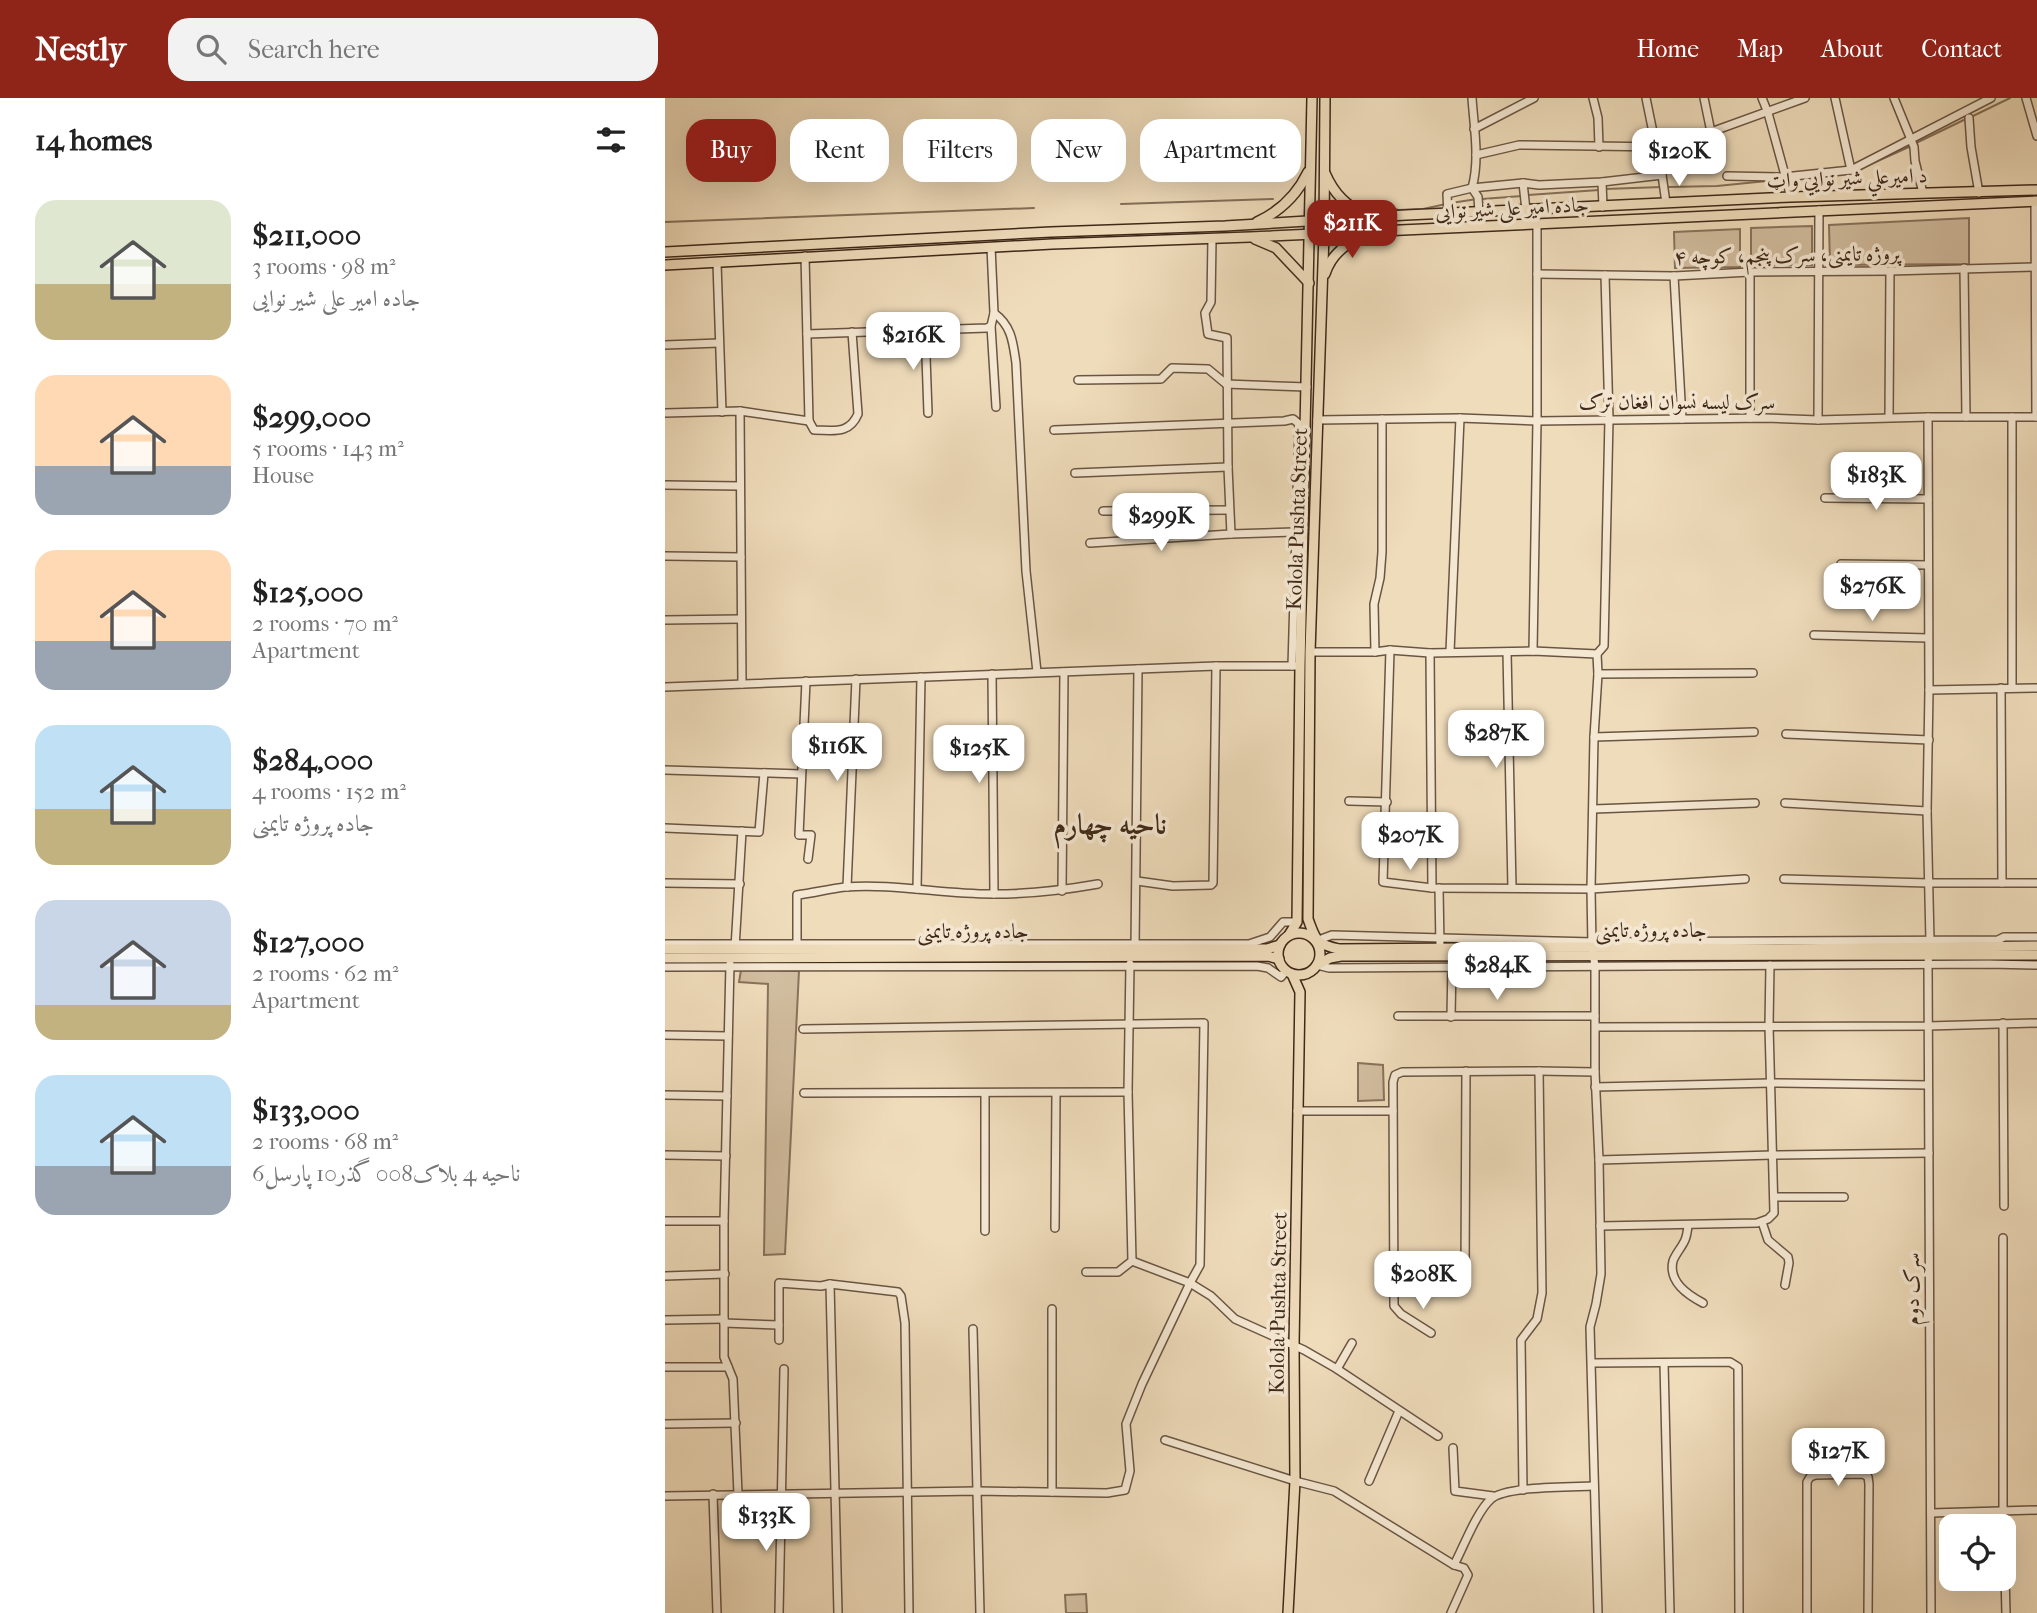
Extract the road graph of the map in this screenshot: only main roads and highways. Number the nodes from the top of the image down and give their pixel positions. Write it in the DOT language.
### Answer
graph roads {
  1 [pos="1312,98"];
  2 [pos="1325,98"];
  3 [pos="1311,167"];
  4 [pos="1324,168"];
  5 [pos="2037,190"];
  6 [pos="2036,201"];
  7 [pos="1373,217"];
  8 [pos="1324,220"];
  9 [pos="1310,222"];
  10 [pos="1250,225"];
  11 [pos="1374,231"];
  12 [pos="1310,234"];
  13 [pos="1324,234"];
  14 [pos="1250,237"];
  15 [pos="905,240"];
  16 [pos="868,242"];
  17 [pos="905,251"];
  18 [pos="665,252"];
  19 [pos="868,253"];
  20 [pos="665,265"];
  21 [pos="1310,283"];
  22 [pos="1322,283"];
  23 [pos="1289,935"];
  24 [pos="1316,941"];
  25 [pos="1280,945"];
  26 [pos="2037,946"];
  27 [pos="665,949"];
  28 [pos="1929,952"];
  29 [pos="1594,953"];
  30 [pos="690,954"];
  31 [pos="733,954"];
  32 [pos="1133,954"];
  33 [pos="2037,955"];
  34 [pos="665,958"];
  35 [pos="1279,959"];
  36 [pos="1315,968"];
  37 [pos="1289,972"];
  38 [pos="1300,992"];
  39 [pos="1287,1611"];
  1 -- 3 [label="main road"];
  2 -- 4 [label="main road, Kolola Pushta Street"];
  3 -- 9 [label="main road"];
  3 -- 10 [label="main road"];
  4 -- 7 [label="main road"];
  4 -- 8 [label="main road, Kolola Pushta Street"];
  5 -- 7 [label="main road, د امیرعلي شیر نوايي واټ"];
  6 -- 11 [label="main road, جاده امیر علی شیر نوایی"];
  7 -- 8 [label="main road, د امیرعلي شیر نوايي واټ"];
  8 -- 9 [label="main road, د امیرعلي شیر نوايي واټ"];
  8 -- 13 [label="main road, Kolola Pushta Street"];
  9 -- 10 [label="main road, د امیرعلي شیر نوايي واټ"];
  9 -- 12 [label="main road"];
  10 -- 15 [label="main road, د امیرعلي شیر نوايي واټ"];
  11 -- 13 [label="main road, جاده امیر علی شیر نوایی"];
  11 -- 22 [label="main road"];
  12 -- 13 [label="main road, جاده امیر علی شیر نوایی"];
  12 -- 14 [label="main road, جاده امیر علی شیر نوایی"];
  12 -- 21 [label="main road"];
  13 -- 22 [label="main road, Kolola Pushta Street"];
  14 -- 17 [label="main road, جاده امیر علی شیر نوایی"];
  14 -- 21 [label="main road"];
  15 -- 16 [label="main road, د امیرعلي شیر نوايي واټ"];
  15 -- 17 [label="main road"];
  16 -- 18 [label="main road, د امیرعلي شیر نوايي واټ"];
  16 -- 19 [label="main road"];
  17 -- 19 [label="main road, جاده امیر علی شیر نوایی"];
  19 -- 20 [label="main road, جاده امیر علی شیر نوایی"];
  21 -- 23 [label="main road"];
  22 -- 24 [label="main road, Kolola Pushta Street"];
  23 -- 24 [label="main road"];
  23 -- 25 [label="main road"];
  24 -- 29 [label="main road, جاده پروژه تایمنی"];
  24 -- 36 [label="main road"];
  25 -- 32 [label="main road, جاده پروژه تایمنی"];
  25 -- 35 [label="main road"];
  26 -- 28 [label="main road, جاده پروژه تایمنی"];
  27 -- 30 [label="main road, جاده پروژه تایمنی"];
  28 -- 29 [label="main road, جاده پروژه تایمنی"];
  28 -- 33 [label="main road, جاده پروژه تایمنی"];
  29 -- 36 [label="main road, جاده پروژه تایمنی"];
  30 -- 31 [label="main road, جاده پروژه تایمنی"];
  30 -- 34 [label="main road, جاده پروژه تایمنی"];
  31 -- 32 [label="main road, جاده پروژه تایمنی"];
  31 -- 32 [label="main road, جاده پروژه تایمنی"];
  32 -- 35 [label="main road, جاده پروژه تایمنی"];
  35 -- 37 [label="main road"];
  36 -- 37 [label="main road"];
  36 -- 38 [label="main road"];
  37 -- 38 [label="main road"];
  38 -- 39 [label="main road, Kolola Pushta Street"];
}
